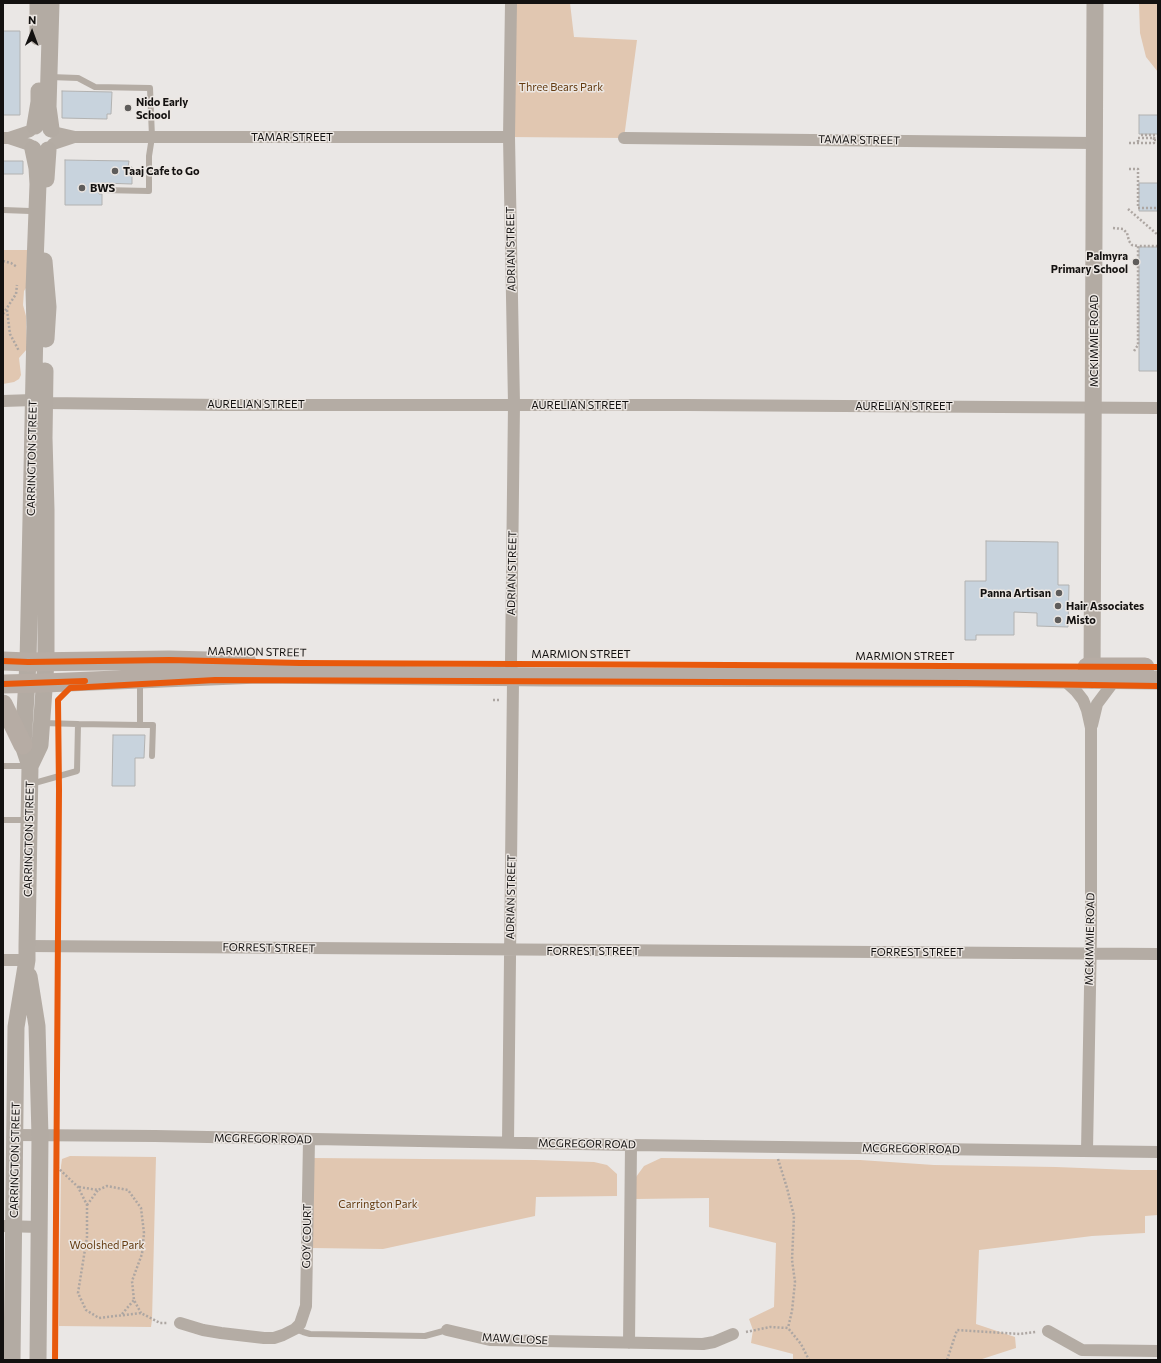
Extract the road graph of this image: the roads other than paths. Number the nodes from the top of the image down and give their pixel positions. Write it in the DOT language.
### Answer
graph roads {
  1 [pos="38,3"];
  2 [pos="51,3"];
  3 [pos="511,3"];
  4 [pos="1095,3"];
  5 [pos="48,77"];
  6 [pos="152,137"];
  7 [pos="509,137"];
  8 [pos="6,138"];
  9 [pos="42,138"];
  10 [pos="624,138"];
  11 [pos="1094,143"];
  12 [pos="102,190"];
  13 [pos="3,210"];
  14 [pos="30,211"];
  15 [pos="3,401"];
  16 [pos="39,402"];
  17 [pos="514,404"];
  18 [pos="1093,408"];
  19 [pos="1158,408"];
  20 [pos="3,661"];
  21 [pos="37,662"];
  22 [pos="1158,667"];
  23 [pos="512,670"];
  24 [pos="1092,673"];
  25 [pos="140,679"];
  26 [pos="1063,679"];
  27 [pos="1115,680"];
  28 [pos="1158,680"];
  29 [pos="36,683"];
  30 [pos="3,684"];
  31 [pos="3,704"];
  32 [pos="42,723"];
  33 [pos="78,724"];
  34 [pos="140,725"];
  35 [pos="1091,728"];
  36 [pos="22,745"];
  37 [pos="152,756"];
  38 [pos="3,766"];
  39 [pos="30,766"];
  40 [pos="30,784"];
  41 [pos="3,820"];
  42 [pos="29,820"];
  43 [pos="510,950"];
  44 [pos="27,953"];
  45 [pos="1090,953"];
  46 [pos="1158,954"];
  47 [pos="3,960"];
  48 [pos="15,1135"];
  49 [pos="40,1136"];
  50 [pos="309,1140"];
  51 [pos="508,1142"];
  52 [pos="631,1145"];
  53 [pos="1087,1151"];
  54 [pos="1158,1152"];
  55 [pos="8,1227"];
  56 [pos="39,1227"];
  57 [pos="180,1323"];
  58 [pos="295,1329"];
  59 [pos="447,1330"];
  60 [pos="1048,1331"];
  61 [pos="733,1334"];
  62 [pos="629,1343"];
  63 [pos="1158,1351"];
  64 [pos="12,1360"];
  65 [pos="38,1360"];
  1 -- 9 [label="main road, CARRINGTON STREET"];
  2 -- 5 [label="main road, CARRINGTON STREET"];
  3 -- 7 [label="street, ADRIAN STREET"];
  4 -- 11 [label="main road, MCKIMMIE ROAD"];
  5 -- 6 [label="lane"];
  5 -- 9 [label="main road, CARRINGTON STREET"];
  6 -- 7 [label="street, TAMAR STREET"];
  6 -- 9 [label="street, TAMAR STREET"];
  6 -- 12 [label="lane"];
  7 -- 17 [label="street, ADRIAN STREET"];
  8 -- 9 [label="street"];
  9 -- 16 [label="main road, CARRINGTON STREET"];
  10 -- 11 [label="street, TAMAR STREET"];
  11 -- 18 [label="main road, MCKIMMIE ROAD"];
  13 -- 14 [label="lane"];
  15 -- 16 [label="street, AURELIAN STREET"];
  16 -- 17 [label="street, AURELIAN STREET"];
  16 -- 21 [label="main road, CARRINGTON STREET"];
  17 -- 18 [label="street, AURELIAN STREET"];
  17 -- 23 [label="street, ADRIAN STREET"];
  18 -- 19 [label="street, AURELIAN STREET"];
  18 -- 24 [label="main road, MCKIMMIE ROAD"];
  20 -- 21 [label="main road, MARMION STREET"];
  21 -- 23 [label="main road, MARMION STREET"];
  21 -- 29 [label="main road, CARRINGTON STREET"];
  22 -- 24 [label="main road, MARMION STREET"];
  23 -- 24 [label="main road, MARMION STREET"];
  23 -- 25 [label="main road, MARMION STREET"];
  23 -- 26 [label="main road, MARMION STREET"];
  23 -- 43 [label="street, ADRIAN STREET"];
  24 -- 26 [label="main road, MARMION STREET"];
  24 -- 27 [label="main road, MARMION STREET"];
  25 -- 29 [label="main road, MARMION STREET"];
  25 -- 34 [label="lane"];
  26 -- 35 [label="street, MCKIMMIE ROAD"];
  27 -- 28 [label="main road, MARMION STREET"];
  27 -- 35 [label="street, MCKIMMIE ROAD"];
  29 -- 30 [label="main road, MARMION STREET"];
  29 -- 32 [label="main road, CARRINGTON STREET"];
  29 -- 36 [label="main road, CARRINGTON STREET"];
  31 -- 36 [label="main road"];
  32 -- 33 [label="lane"];
  32 -- 39 [label="main road, CARRINGTON STREET"];
  33 -- 34 [label="lane"];
  33 -- 40 [label="lane"];
  34 -- 37 [label="lane"];
  35 -- 45 [label="street, MCKIMMIE ROAD"];
  36 -- 39 [label="main road, CARRINGTON STREET"];
  38 -- 39 [label="lane"];
  39 -- 40 [label="main road, CARRINGTON STREET"];
  40 -- 42 [label="main road, CARRINGTON STREET"];
  41 -- 42 [label="lane"];
  42 -- 44 [label="main road, CARRINGTON STREET"];
  43 -- 44 [label="street, FORREST STREET"];
  43 -- 45 [label="street, FORREST STREET"];
  43 -- 51 [label="street, ADRIAN STREET"];
  44 -- 47 [label="street, FORREST STREET"];
  44 -- 48 [label="main road, CARRINGTON STREET"];
  44 -- 49 [label="main road, CARRINGTON STREET"];
  45 -- 46 [label="street, FORREST STREET"];
  45 -- 53 [label="street, MCKIMMIE ROAD"];
  48 -- 49 [label="street, MCGREGOR ROAD"];
  48 -- 55 [label="main road, CARRINGTON STREET"];
  49 -- 50 [label="street, MCGREGOR ROAD"];
  49 -- 56 [label="main road, CARRINGTON STREET"];
  50 -- 51 [label="street, MCGREGOR ROAD"];
  50 -- 58 [label="street, GOY COURT"];
  51 -- 52 [label="street, MCGREGOR ROAD"];
  52 -- 53 [label="street, MCGREGOR ROAD"];
  52 -- 62 [label="street"];
  53 -- 54 [label="street, MCGREGOR ROAD"];
  55 -- 56 [label="street"];
  55 -- 64 [label="main road, CARRINGTON STREET"];
  56 -- 65 [label="main road, CARRINGTON STREET"];
  57 -- 58 [label="street"];
  58 -- 59 [label="lane, MAW CLOSE"];
  59 -- 62 [label="street, MAW CLOSE"];
  60 -- 63 [label="street"];
  61 -- 62 [label="street, MAW CLOSE"];
}
